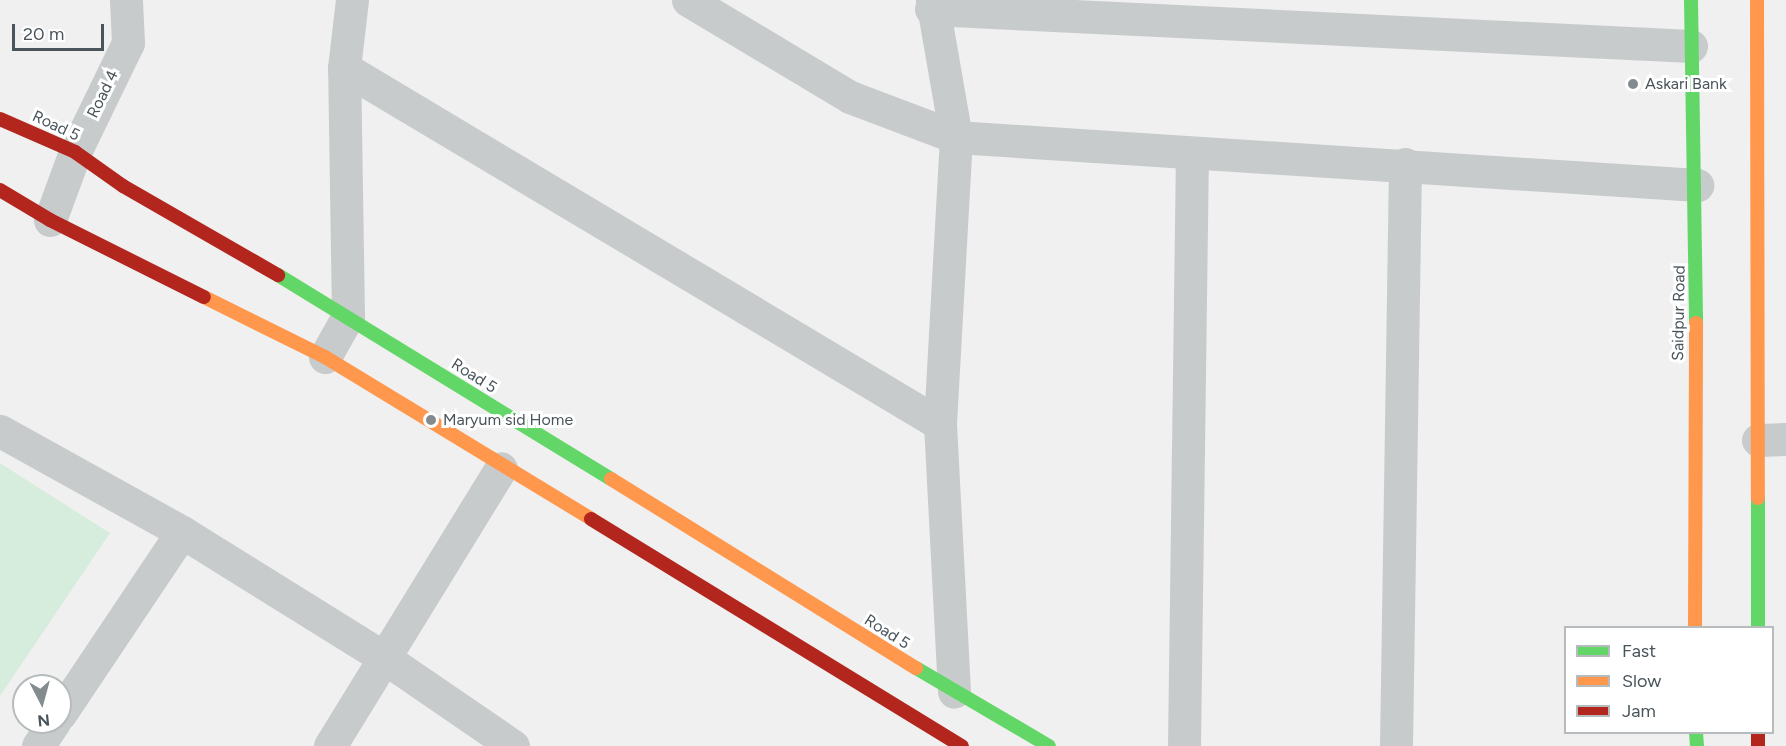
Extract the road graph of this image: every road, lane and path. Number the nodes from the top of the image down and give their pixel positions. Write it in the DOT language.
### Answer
graph roads {
  1 [pos="126,0"];
  2 [pos="352,0"];
  3 [pos="688,0"];
  4 [pos="1691,0"];
  5 [pos="1757,0"];
  6 [pos="931,4"];
  7 [pos="1691,46"];
  8 [pos="344,68"];
  9 [pos="0,119"];
  10 [pos="956,137"];
  11 [pos="75,152"];
  12 [pos="1192,153"];
  13 [pos="1405,164"];
  14 [pos="1697,185"];
  15 [pos="0,190"];
  16 [pos="50,220"];
  17 [pos="348,316"];
  18 [pos="325,357"];
  19 [pos="940,424"];
  20 [pos="0,431"];
  21 [pos="1772,439"];
  22 [pos="501,468"];
  23 [pos="182,532"];
  24 [pos="1695,626"];
  25 [pos="1758,626"];
  26 [pos="386,659"];
  27 [pos="954,692"];
  28 [pos="72,696"];
  29 [pos="942,741"];
  30 [pos="330,746"];
  31 [pos="513,746"];
  32 [pos="1049,746"];
  33 [pos="1184,746"];
  34 [pos="1396,746"];
  1 -- 11 [label="street, Road 4"];
  2 -- 8 [label="street"];
  3 -- 10 [label="street"];
  4 -- 7 [label="main road, Saidpur Road"];
  5 -- 21 [label="main road"];
  6 -- 7 [label="street"];
  6 -- 10 [label="street"];
  7 -- 14 [label="main road, Saidpur Road"];
  8 -- 17 [label="street"];
  8 -- 19 [label="street"];
  9 -- 11 [label="main road, Road 5"];
  10 -- 12 [label="street"];
  10 -- 19 [label="street"];
  11 -- 16 [label="street, Road 4"];
  11 -- 17 [label="main road, Road 5"];
  12 -- 13 [label="street"];
  12 -- 33 [label="street"];
  13 -- 14 [label="street"];
  13 -- 34 [label="street"];
  14 -- 24 [label="main road, Saidpur Road"];
  15 -- 16 [label="main road"];
  16 -- 18 [label="main road"];
  17 -- 18 [label="street"];
  17 -- 27 [label="main road, Road 5"];
  18 -- 22 [label="main road"];
  19 -- 27 [label="street"];
  20 -- 23 [label="street"];
  21 -- 25 [label="main road"];
  22 -- 26 [label="street"];
  22 -- 29 [label="main road"];
  23 -- 26 [label="street"];
  23 -- 28 [label="street"];
  26 -- 30 [label="street"];
  26 -- 31 [label="street"];
  27 -- 32 [label="main road, Road 5"];
}
